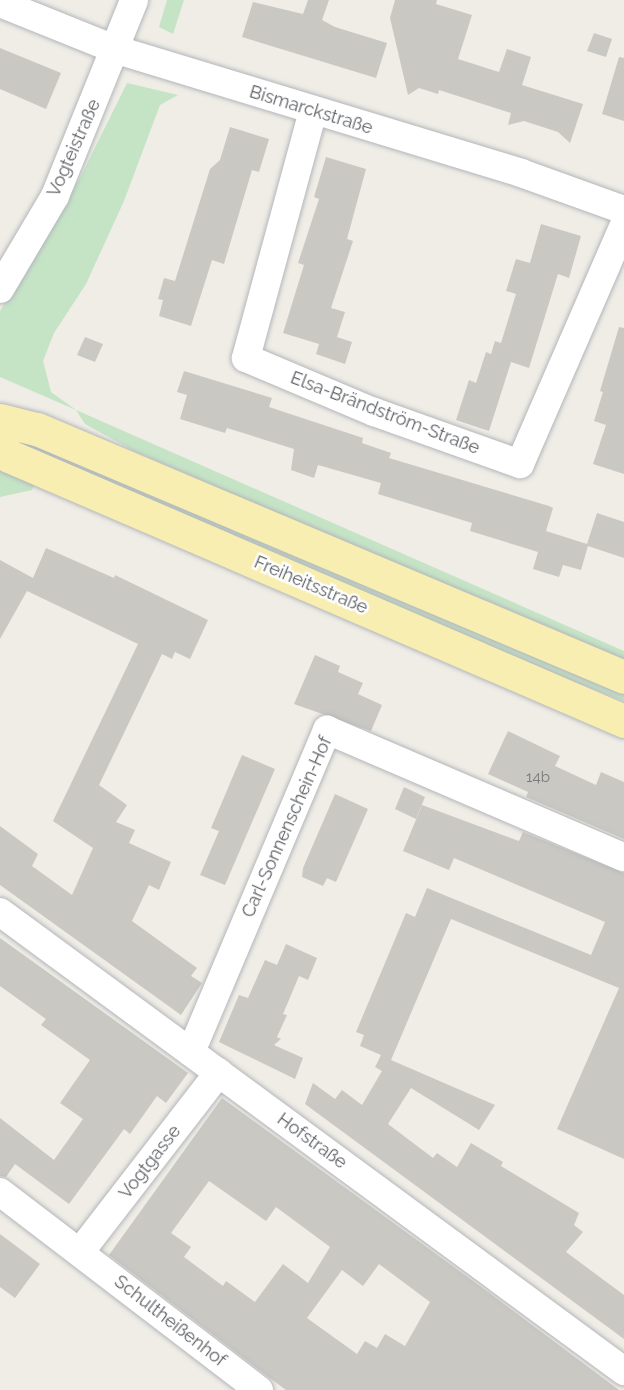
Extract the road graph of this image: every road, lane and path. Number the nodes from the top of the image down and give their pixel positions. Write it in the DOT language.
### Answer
graph roads {
  1 [pos="134,0"];
  2 [pos="0,3"];
  3 [pos="117,50"];
  4 [pos="313,111"];
  5 [pos="624,210"];
  6 [pos="624,225"];
  7 [pos="0,289"];
  8 [pos="0,420"];
  9 [pos="0,447"];
  10 [pos="624,677"];
  11 [pos="624,721"];
  12 [pos="624,857"];
  13 [pos="0,912"];
  14 [pos="191,1052"];
  15 [pos="219,1072"];
  16 [pos="0,1192"];
  17 [pos="80,1252"];
  18 [pos="624,1371"];
  19 [pos="259,1390"];
  1 -- 3 [label="street, Vogteistraße"];
  2 -- 3 [label="street, Bismarckstraße"];
  3 -- 4 [label="street, Bismarckstraße"];
  3 -- 7 [label="street, Vogteistraße"];
  4 -- 5 [label="street, Bismarckstraße"];
  4 -- 6 [label="street, Elsa-Brändström-Straße"];
  8 -- 10 [label="main road, Freiheitsstraße"];
  9 -- 11 [label="main road, Freiheitsstraße"];
  12 -- 14 [label="street, Carl-Sonnenschein-Hof"];
  13 -- 14 [label="street, Hofstraße"];
  14 -- 15 [label="street, Hofstraße"];
  15 -- 17 [label="street, Vogtgasse"];
  15 -- 18 [label="street, Hofstraße"];
  16 -- 17 [label="street, Schultheißenhof"];
  17 -- 19 [label="street, Schultheißenhof"];
}
